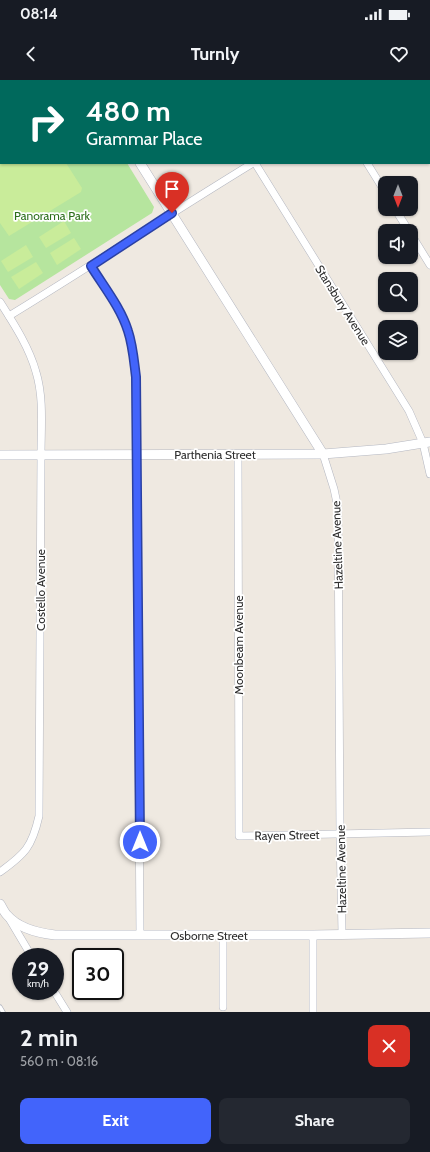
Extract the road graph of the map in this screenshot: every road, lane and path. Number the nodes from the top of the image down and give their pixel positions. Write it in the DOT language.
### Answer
graph roads {
  1 [pos="141,164"];
  2 [pos="252,164"];
  3 [pos="255,164"];
  4 [pos="368,164"];
  5 [pos="378,181"];
  6 [pos="172,213"];
  7 [pos="418,245"];
  8 [pos="430,265"];
  9 [pos="91,266"];
  10 [pos="0,302"];
  11 [pos="9,316"];
  12 [pos="426,442"];
  13 [pos="41,454"];
  14 [pos="137,454"];
  15 [pos="323,454"];
  16 [pos="0,455"];
  17 [pos="238,455"];
  18 [pos="430,474"];
  19 [pos="430,832"];
  20 [pos="340,834"];
  21 [pos="239,836"];
  22 [pos="0,872"];
  23 [pos="0,904"];
  24 [pos="7,915"];
  25 [pos="430,933"];
  26 [pos="342,934"];
  27 [pos="140,935"];
  28 [pos="223,935"];
  29 [pos="313,935"];
  30 [pos="27,948"];
  31 [pos="60,1000"];
  32 [pos="0,1007"];
  33 [pos="223,1007"];
  34 [pos="3,1012"];
  35 [pos="67,1012"];
  36 [pos="313,1012"];
  1 -- 6 [label="street, Hazeltine Avenue"];
  2 -- 6 [label="street"];
  3 -- 12 [label="street, Stansbury Avenue"];
  4 -- 5 [label="street"];
  6 -- 9 [label="street"];
  6 -- 15 [label="street, Hazeltine Avenue"];
  7 -- 8 [label="street"];
  9 -- 11 [label="street"];
  9 -- 14 [label="street"];
  10 -- 11 [label="street, Costello Avenue"];
  11 -- 13 [label="street, Costello Avenue"];
  12 -- 15 [label="street, Parthenia Street"];
  12 -- 18 [label="street, Stansbury Avenue"];
  13 -- 14 [label="street, Parthenia Street"];
  13 -- 16 [label="street, Parthenia Street"];
  13 -- 22 [label="street, Costello Avenue"];
  14 -- 17 [label="street, Parthenia Street"];
  14 -- 27 [label="street"];
  15 -- 17 [label="street, Parthenia Street"];
  15 -- 20 [label="street, Hazeltine Avenue"];
  17 -- 21 [label="street, Moonbeam Avenue"];
  19 -- 20 [label="street, Rayen Street"];
  20 -- 21 [label="street, Rayen Street"];
  20 -- 26 [label="street, Hazeltine Avenue"];
  23 -- 24 [label="street, Osborne Street"];
  24 -- 27 [label="street, Osborne Street"];
  24 -- 30 [label="street"];
  25 -- 26 [label="street, Osborne Street"];
  26 -- 29 [label="street, Osborne Street"];
  27 -- 28 [label="street, Osborne Street"];
  28 -- 29 [label="street, Osborne Street"];
  28 -- 33 [label="street"];
  29 -- 36 [label="street"];
  31 -- 35 [label="street"];
  32 -- 34 [label="lane"];
}
